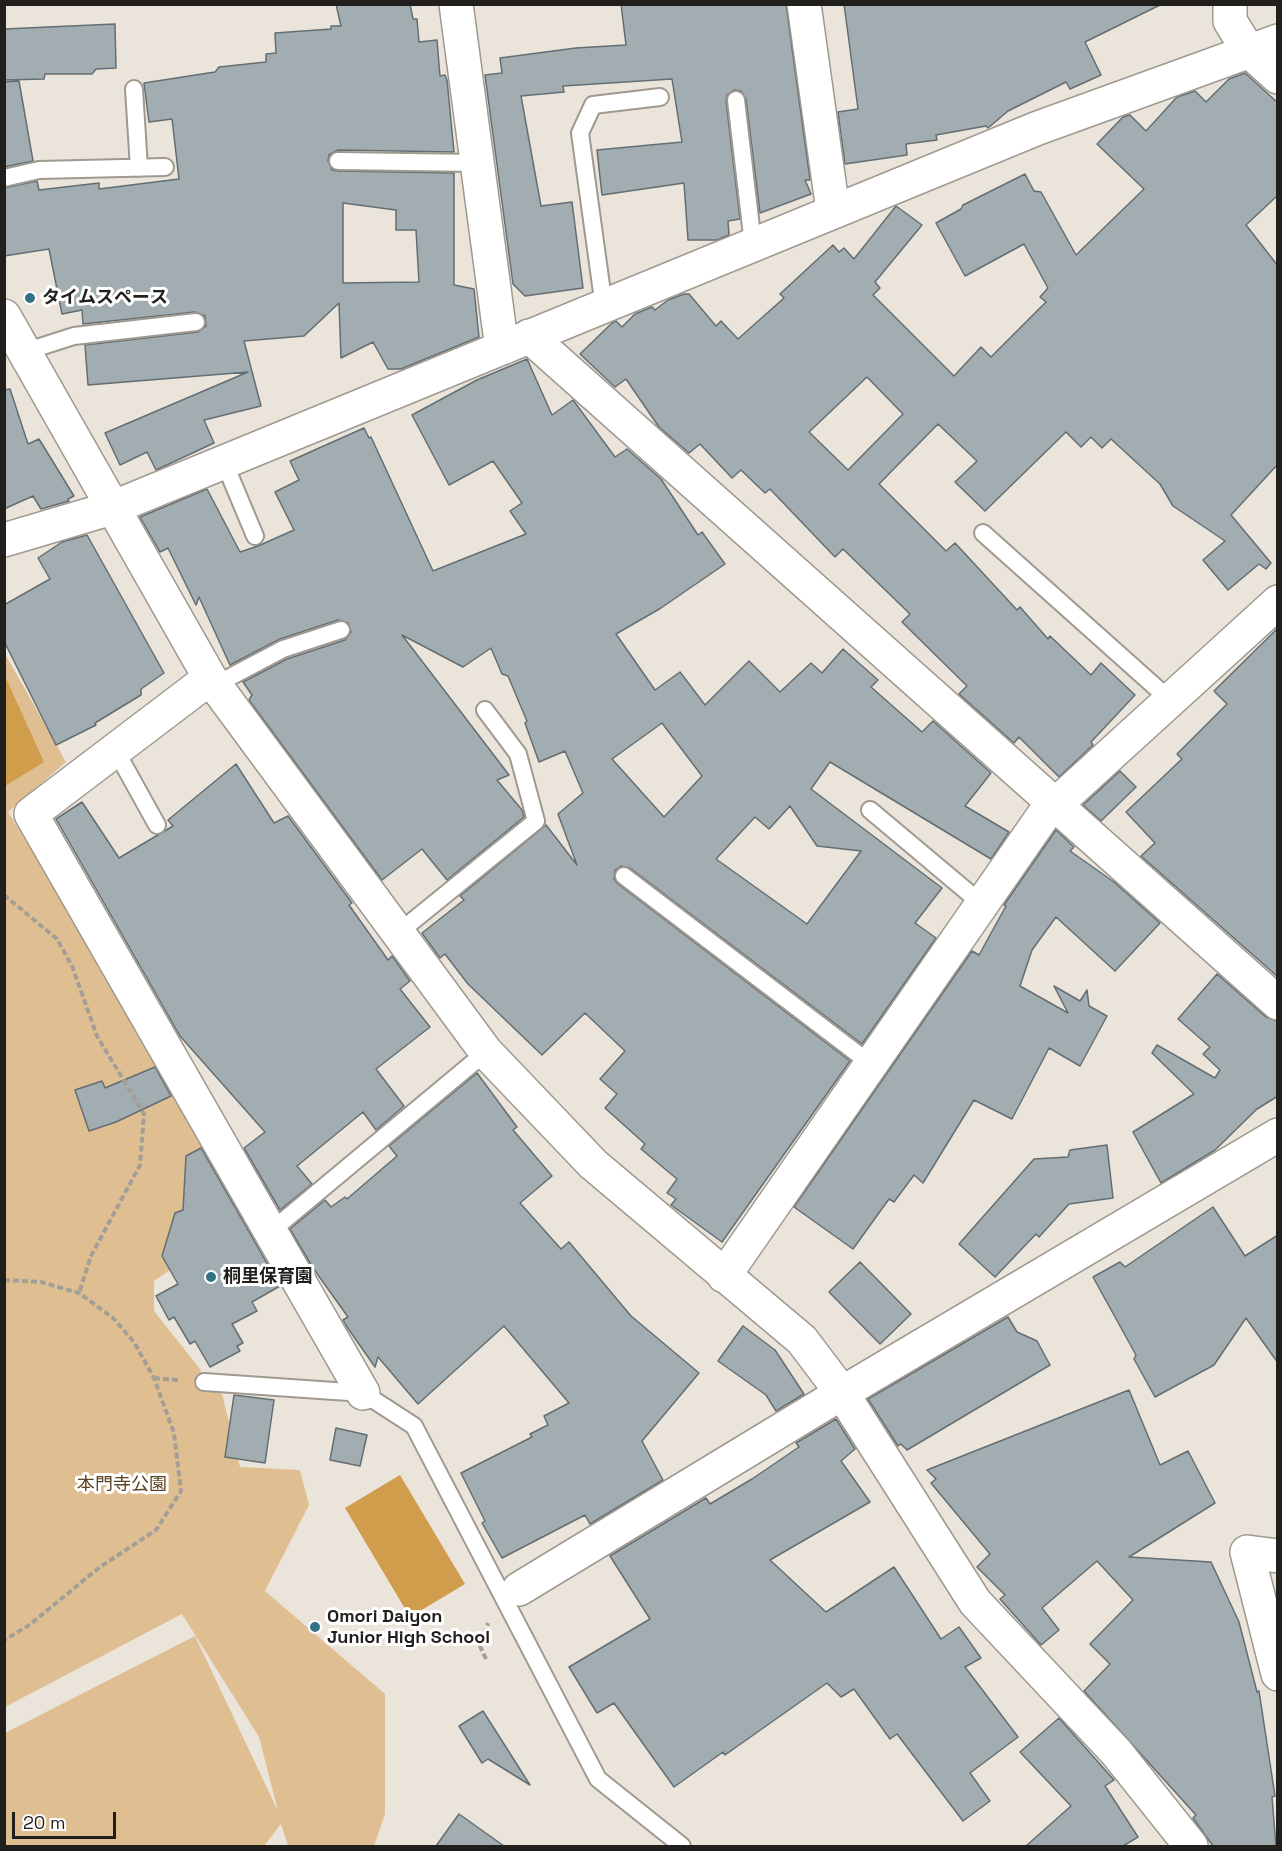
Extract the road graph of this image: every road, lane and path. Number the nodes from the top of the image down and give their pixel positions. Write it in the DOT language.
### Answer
graph roads {
  1 [pos="456,4"];
  2 [pos="804,4"];
  3 [pos="1230,4"];
  4 [pos="1263,46"];
  5 [pos="1278,77"];
  6 [pos="134,89"];
  7 [pos="660,97"];
  8 [pos="736,100"];
  9 [pos="338,162"];
  10 [pos="477,163"];
  11 [pos="165,167"];
  12 [pos="139,168"];
  13 [pos="4,178"];
  14 [pos="833,211"];
  15 [pos="753,244"];
  16 [pos="604,307"];
  17 [pos="4,316"];
  18 [pos="196,322"];
  19 [pos="517,342"];
  20 [pos="17,345"];
  21 [pos="224,462"];
  22 [pos="112,508"];
  23 [pos="983,533"];
  24 [pos="255,536"];
  25 [pos="4,540"];
  26 [pos="1278,602"];
  27 [pos="341,630"];
  28 [pos="212,682"];
  29 [pos="1170,700"];
  30 [pos="485,711"];
  31 [pos="116,751"];
  32 [pos="1055,805"];
  33 [pos="870,810"];
  34 [pos="157,825"];
  35 [pos="624,876"];
  36 [pos="4,895"];
  37 [pos="982,904"];
  38 [pos="398,933"];
  39 [pos="1278,1003"];
  40 [pos="486,1052"];
  41 [pos="872,1064"];
  42 [pos="1278,1136"];
  43 [pos="270,1232"];
  44 [pos="724,1276"];
  45 [pos="4,1280"];
  46 [pos="79,1293"];
  47 [pos="204,1382"];
  48 [pos="363,1393"];
  49 [pos="842,1393"];
  50 [pos="1278,1556"];
  51 [pos="511,1593"];
  52 [pos="490,1618"];
  53 [pos="4,1640"];
  54 [pos="486,1659"];
  55 [pos="1278,1674"];
  56 [pos="682,1846"];
  57 [pos="1191,1846"];
  1 -- 10 [label="street"];
  2 -- 14 [label="street"];
  3 -- 4 [label="street"];
  4 -- 5 [label="street"];
  4 -- 14 [label="street"];
  6 -- 12 [label="lane"];
  7 -- 16 [label="lane"];
  8 -- 15 [label="lane"];
  9 -- 10 [label="lane"];
  10 -- 19 [label="street"];
  11 -- 12 [label="lane"];
  12 -- 13 [label="lane"];
  14 -- 15 [label="street"];
  15 -- 16 [label="street"];
  16 -- 19 [label="street"];
  17 -- 20 [label="street"];
  18 -- 20 [label="lane"];
  19 -- 21 [label="street"];
  19 -- 32 [label="street"];
  20 -- 22 [label="street"];
  21 -- 22 [label="street"];
  21 -- 24 [label="lane"];
  22 -- 25 [label="street"];
  22 -- 28 [label="street"];
  23 -- 29 [label="lane"];
  26 -- 29 [label="street"];
  27 -- 28 [label="lane"];
  28 -- 31 [label="street"];
  28 -- 38 [label="street"];
  29 -- 32 [label="street"];
  30 -- 38 [label="lane"];
  31 -- 34 [label="lane"];
  31 -- 43 [label="street"];
  32 -- 37 [label="street"];
  32 -- 39 [label="street"];
  33 -- 37 [label="lane"];
  35 -- 41 [label="lane"];
  36 -- 46 [label="path"];
  37 -- 41 [label="street"];
  38 -- 40 [label="street"];
  40 -- 43 [label="lane"];
  40 -- 44 [label="street"];
  41 -- 44 [label="street"];
  42 -- 49 [label="street"];
  43 -- 48 [label="street"];
  44 -- 49 [label="street"];
  45 -- 46 [label="path"];
  46 -- 53 [label="path"];
  47 -- 48 [label="lane"];
  48 -- 51 [label="lane"];
  49 -- 51 [label="street"];
  49 -- 57 [label="street"];
  50 -- 55 [label="street"];
  51 -- 56 [label="lane"];
  52 -- 54 [label="path"];
}
